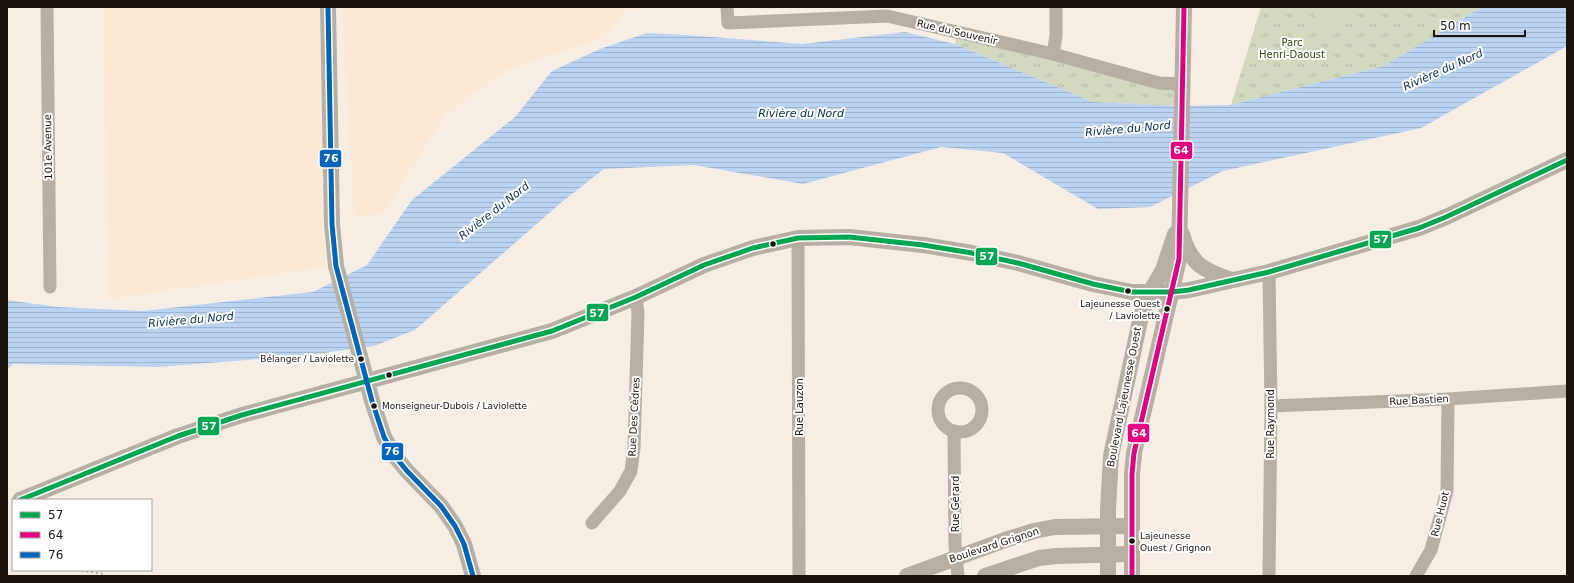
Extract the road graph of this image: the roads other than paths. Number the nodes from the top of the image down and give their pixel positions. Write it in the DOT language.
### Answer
graph roads {
  1 [pos="46,7"];
  2 [pos="328,7"];
  3 [pos="727,7"];
  4 [pos="1056,7"];
  5 [pos="1184,7"];
  6 [pos="887,12"];
  7 [pos="1053,54"];
  8 [pos="1182,84"];
  9 [pos="1567,160"];
  10 [pos="1180,216"];
  11 [pos="798,238"];
  12 [pos="1268,272"];
  13 [pos="1234,281"];
  14 [pos="50,287"];
  15 [pos="1150,292"];
  16 [pos="1171,292"];
  17 [pos="636,297"];
  18 [pos="367,381"];
  19 [pos="1567,391"];
  20 [pos="1448,399"];
  21 [pos="1271,406"];
  22 [pos="954,431"];
  23 [pos="22,499"];
  24 [pos="592,523"];
  25 [pos="1108,526"];
  26 [pos="1132,526"];
  27 [pos="1108,554"];
  28 [pos="1132,554"];
  29 [pos="956,557"];
  30 [pos="473,576"];
  31 [pos="799,576"];
  32 [pos="907,576"];
  33 [pos="958,576"];
  34 [pos="985,576"];
  35 [pos="1108,576"];
  36 [pos="1132,576"];
  37 [pos="1269,576"];
  38 [pos="1416,576"];
  1 -- 14 [label="street, 101e Avenue"];
  2 -- 18 [label="street"];
  3 -- 6 [label="street, Rue du Souvenir"];
  4 -- 7 [label="street"];
  5 -- 8 [label="street, Boulevard Lajeunesse Ouest"];
  6 -- 7 [label="street, Rue du Souvenir"];
  7 -- 8 [label="street, Rue du Souvenir"];
  8 -- 10 [label="street, Boulevard Lajeunesse Ouest"];
  9 -- 12 [label="street"];
  10 -- 13 [label="street"];
  10 -- 15 [label="street, Boulevard Lajeunesse Ouest"];
  10 -- 16 [label="street, Boulevard Lajeunesse Ouest"];
  11 -- 15 [label="street"];
  11 -- 17 [label="street"];
  11 -- 31 [label="street, Rue Lauzon"];
  12 -- 13 [label="street"];
  12 -- 21 [label="street, Rue Raymond"];
  13 -- 16 [label="street"];
  15 -- 16 [label="street"];
  15 -- 25 [label="street, Boulevard Lajeunesse Ouest"];
  16 -- 26 [label="street, Boulevard Lajeunesse Ouest"];
  17 -- 18 [label="street"];
  17 -- 24 [label="street, Rue Des Cèdres"];
  18 -- 23 [label="street"];
  18 -- 30 [label="street"];
  19 -- 20 [label="street, Rue Bastien"];
  20 -- 21 [label="street, Rue Bastien"];
  20 -- 38 [label="street, Rue Huot"];
  21 -- 37 [label="street, Rue Raymond"];
  22 -- 29 [label="street, Rue Gérard"];
  25 -- 26 [label="street, Boulevard Grignon"];
  25 -- 27 [label="street, Boulevard Lajeunesse Ouest"];
  25 -- 29 [label="street, Boulevard Grignon"];
  26 -- 28 [label="street, Boulevard Lajeunesse Ouest"];
  27 -- 28 [label="street"];
  27 -- 34 [label="street"];
  27 -- 35 [label="street, Boulevard Lajeunesse Ouest"];
  28 -- 36 [label="street, Boulevard Lajeunesse Ouest"];
  29 -- 32 [label="street, Boulevard Grignon"];
  29 -- 33 [label="street, Rue Gérard"];
}
